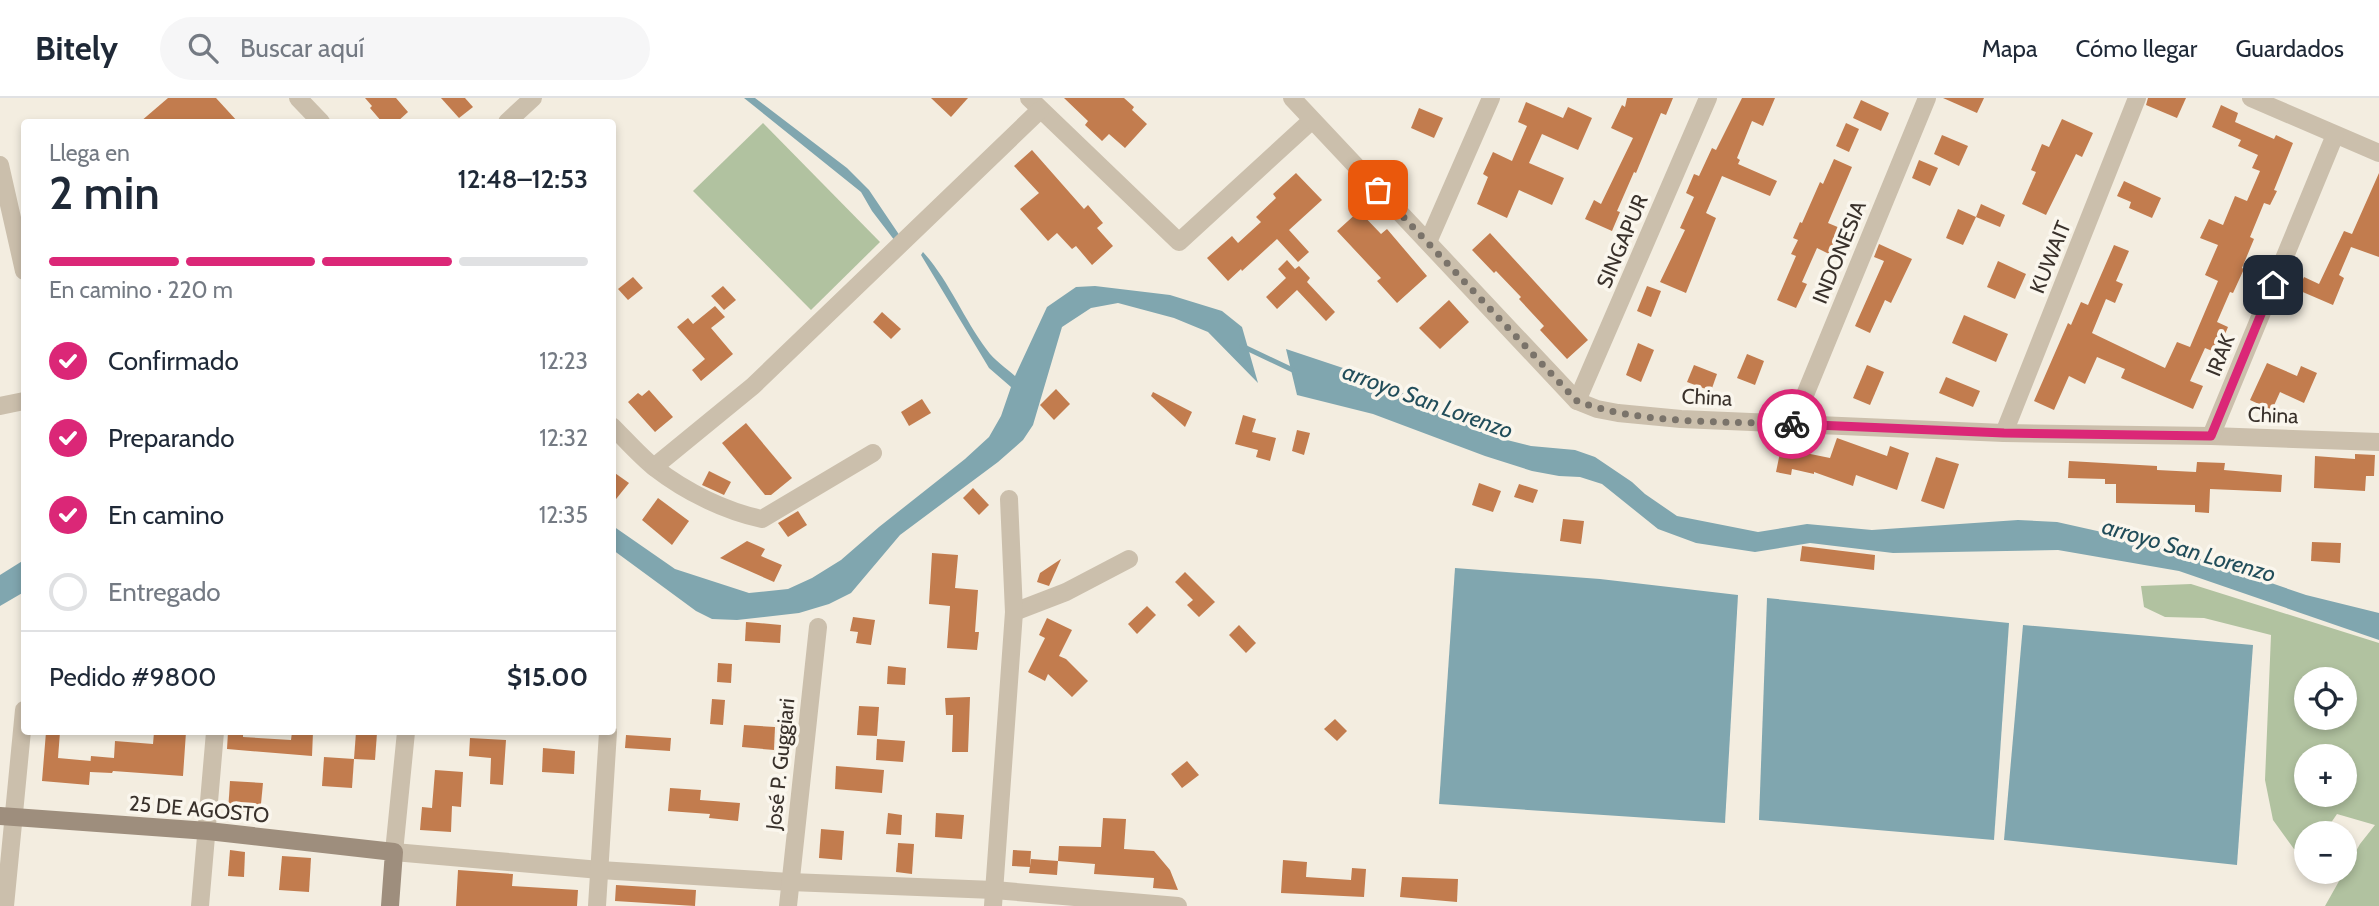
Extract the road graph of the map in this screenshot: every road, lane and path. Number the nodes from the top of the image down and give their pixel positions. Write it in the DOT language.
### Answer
graph roads {
  1 [pos="298,98"];
  2 [pos="533,98"];
  3 [pos="1292,98"];
  4 [pos="1491,98"];
  5 [pos="1708,98"];
  6 [pos="1927,98"];
  7 [pos="2137,98"];
  8 [pos="2251,98"];
  9 [pos="1034,104"];
  10 [pos="318,119"];
  11 [pos="510,119"];
  12 [pos="1311,121"];
  13 [pos="2334,135"];
  14 [pos="2379,153"];
  15 [pos="0,165"];
  16 [pos="4,204"];
  17 [pos="1429,242"];
  18 [pos="21,261"];
  19 [pos="1577,401"];
  20 [pos="21,402"];
  21 [pos="0,406"];
  22 [pos="1794,424"];
  23 [pos="616,430"];
  24 [pos="2004,433"];
  25 [pos="2211,436"];
  26 [pos="2379,442"];
  27 [pos="873,453"];
  28 [pos="654,467"];
  29 [pos="1009,499"];
  30 [pos="1129,559"];
  31 [pos="1014,612"];
  32 [pos="818,626"];
  33 [pos="21,729"];
  34 [pos="215,735"];
  35 [pos="406,735"];
  36 [pos="608,735"];
  37 [pos="7,816"];
  38 [pos="208,831"];
  39 [pos="394,852"];
  40 [pos="600,870"];
  41 [pos="790,882"];
  42 [pos="994,898"];
  43 [pos="5,906"];
  44 [pos="200,906"];
  45 [pos="390,906"];
  46 [pos="597,906"];
  47 [pos="788,906"];
  48 [pos="1178,906"];
  1 -- 10 [label="street"];
  2 -- 11 [label="street"];
  3 -- 12 [label="street"];
  4 -- 17 [label="street"];
  5 -- 19 [label="street, SINGAPUR"];
  6 -- 22 [label="street, INDONESIA"];
  7 -- 24 [label="street, KUWAIT"];
  8 -- 13 [label="street"];
  9 -- 12 [label="street"];
  9 -- 28 [label="street"];
  12 -- 17 [label="street"];
  13 -- 14 [label="street"];
  13 -- 25 [label="street, IRAK"];
  15 -- 16 [label="street"];
  16 -- 18 [label="street"];
  17 -- 19 [label="street"];
  19 -- 22 [label="street, China"];
  20 -- 21 [label="street"];
  22 -- 24 [label="street, China"];
  23 -- 28 [label="street"];
  24 -- 25 [label="street, China"];
  25 -- 26 [label="street, China"];
  27 -- 28 [label="street"];
  29 -- 31 [label="street"];
  30 -- 31 [label="street"];
  31 -- 42 [label="street"];
  32 -- 41 [label="street, José P. Guggiari"];
  33 -- 37 [label="street"];
  34 -- 38 [label="street"];
  35 -- 39 [label="street"];
  36 -- 40 [label="street"];
  37 -- 38 [label="main road, 25 DE AGOSTO"];
  37 -- 43 [label="street"];
  38 -- 39 [label="main road, 25 DE AGOSTO"];
  38 -- 44 [label="street"];
  39 -- 40 [label="street"];
  39 -- 45 [label="main road"];
  40 -- 41 [label="street"];
  40 -- 46 [label="street"];
  41 -- 42 [label="street"];
  41 -- 47 [label="street, José P. Guggiari"];
  42 -- 48 [label="street"];
}
